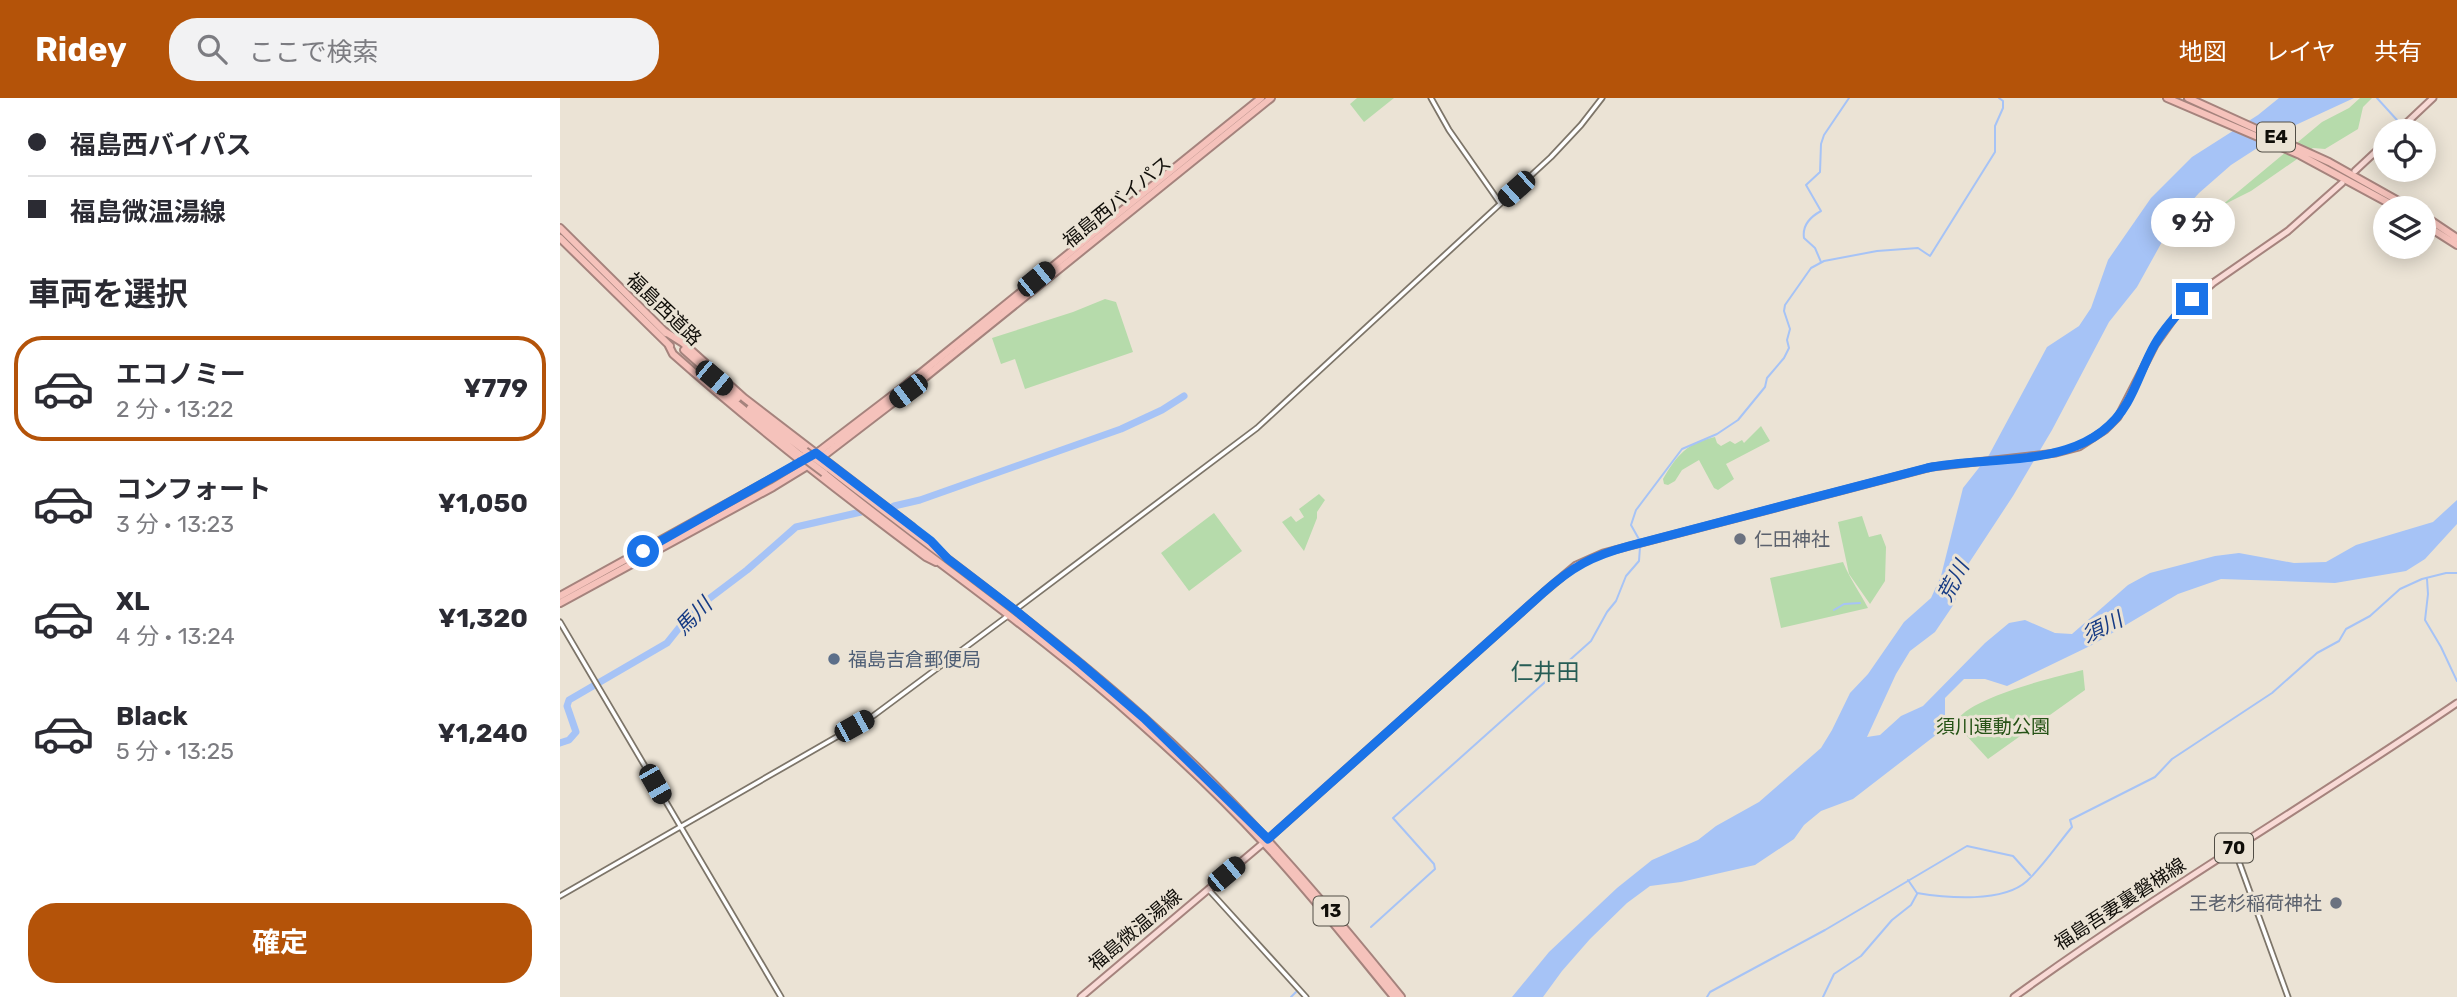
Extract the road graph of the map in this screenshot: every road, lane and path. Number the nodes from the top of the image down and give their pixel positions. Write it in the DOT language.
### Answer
graph roads {
  1 [pos="1261,98"];
  2 [pos="1271,98"];
  3 [pos="1431,98"];
  4 [pos="1602,98"];
  5 [pos="2167,98"];
  6 [pos="2188,98"];
  7 [pos="2433,98"];
  8 [pos="2221,116"];
  9 [pos="2411,119"];
  10 [pos="2373,155"];
  11 [pos="2327,165"];
  12 [pos="2356,171"];
  13 [pos="2342,183"];
  14 [pos="2378,196"];
  15 [pos="2388,196"];
  16 [pos="1500,203"];
  17 [pos="2436,224"];
  18 [pos="560,229"];
  19 [pos="2436,232"];
  20 [pos="560,238"];
  21 [pos="2457,238"];
  22 [pos="2457,245"];
  23 [pos="664,331"];
  24 [pos="668,344"];
  25 [pos="803,453"];
  26 [pos="819,455"];
  27 [pos="804,465"];
  28 [pos="946,563"];
  29 [pos="560,596"];
  30 [pos="560,603"];
  31 [pos="1015,610"];
  32 [pos="1008,615"];
  33 [pos="560,622"];
  34 [pos="2457,703"];
  35 [pos="680,826"];
  36 [pos="1266,841"];
  37 [pos="2234,848"];
  38 [pos="1208,889"];
  39 [pos="560,896"];
  40 [pos="1390,988"];
  41 [pos="781,997"];
  42 [pos="1081,997"];
  43 [pos="1306,997"];
  44 [pos="1394,997"];
  45 [pos="1401,997"];
  46 [pos="2014,997"];
  47 [pos="2288,997"];
  1 -- 26 [label="highway, 福島西バイパス"];
  2 -- 26 [label="highway, 福島西バイパス"];
  3 -- 16 [label="street"];
  4 -- 16 [label="street"];
  5 -- 8 [label="highway, E4"];
  6 -- 8 [label="highway, E4"];
  7 -- 9 [label="main road"];
  8 -- 11 [label="highway, E4"];
  10 -- 12 [label="main road"];
  11 -- 14 [label="highway, E4"];
  11 -- 15 [label="highway, E4"];
  13 -- 36 [label="main road, 福島微温湯線"];
  16 -- 31 [label="street"];
  17 -- 21 [label="highway"];
  18 -- 23 [label="highway, 福島西道路 / 13"];
  19 -- 22 [label="highway"];
  20 -- 24 [label="highway, 福島西道路 / 13"];
  23 -- 25 [label="highway, 福島西道路 / 13"];
  23 -- 26 [label="highway"];
  24 -- 25 [label="highway, 福島西道路 / 13"];
  24 -- 27 [label="highway"];
  25 -- 28 [label="highway, 福島西道路 / 13, bridge"];
  26 -- 27 [label="highway, 福島西バイパス"];
  26 -- 28 [label="highway"];
  27 -- 28 [label="highway"];
  27 -- 29 [label="highway, 福島西バイパス"];
  27 -- 30 [label="highway, 福島西バイパス"];
  28 -- 31 [label="highway, 福島西道路 / 13"];
  28 -- 32 [label="highway, 福島西道路 / 13"];
  31 -- 32 [label="street"];
  31 -- 36 [label="highway, 福島西道路 / 13"];
  32 -- 35 [label="street"];
  32 -- 36 [label="highway, 福島西道路 / 13"];
  33 -- 35 [label="street"];
  34 -- 37 [label="main road, 福島吾妻裏磐梯線 / 70"];
  35 -- 39 [label="street"];
  35 -- 41 [label="street"];
  36 -- 38 [label="main road, 福島微温湯線"];
  36 -- 40 [label="highway, 福島西道路 / 13"];
  37 -- 46 [label="main road, 福島吾妻裏磐梯線 / 70"];
  37 -- 47 [label="street"];
  38 -- 42 [label="main road, 福島微温湯線"];
  38 -- 43 [label="street"];
  40 -- 44 [label="highway, 福島西道路 / 13"];
  40 -- 45 [label="highway, 福島西道路 / 13"];
}
